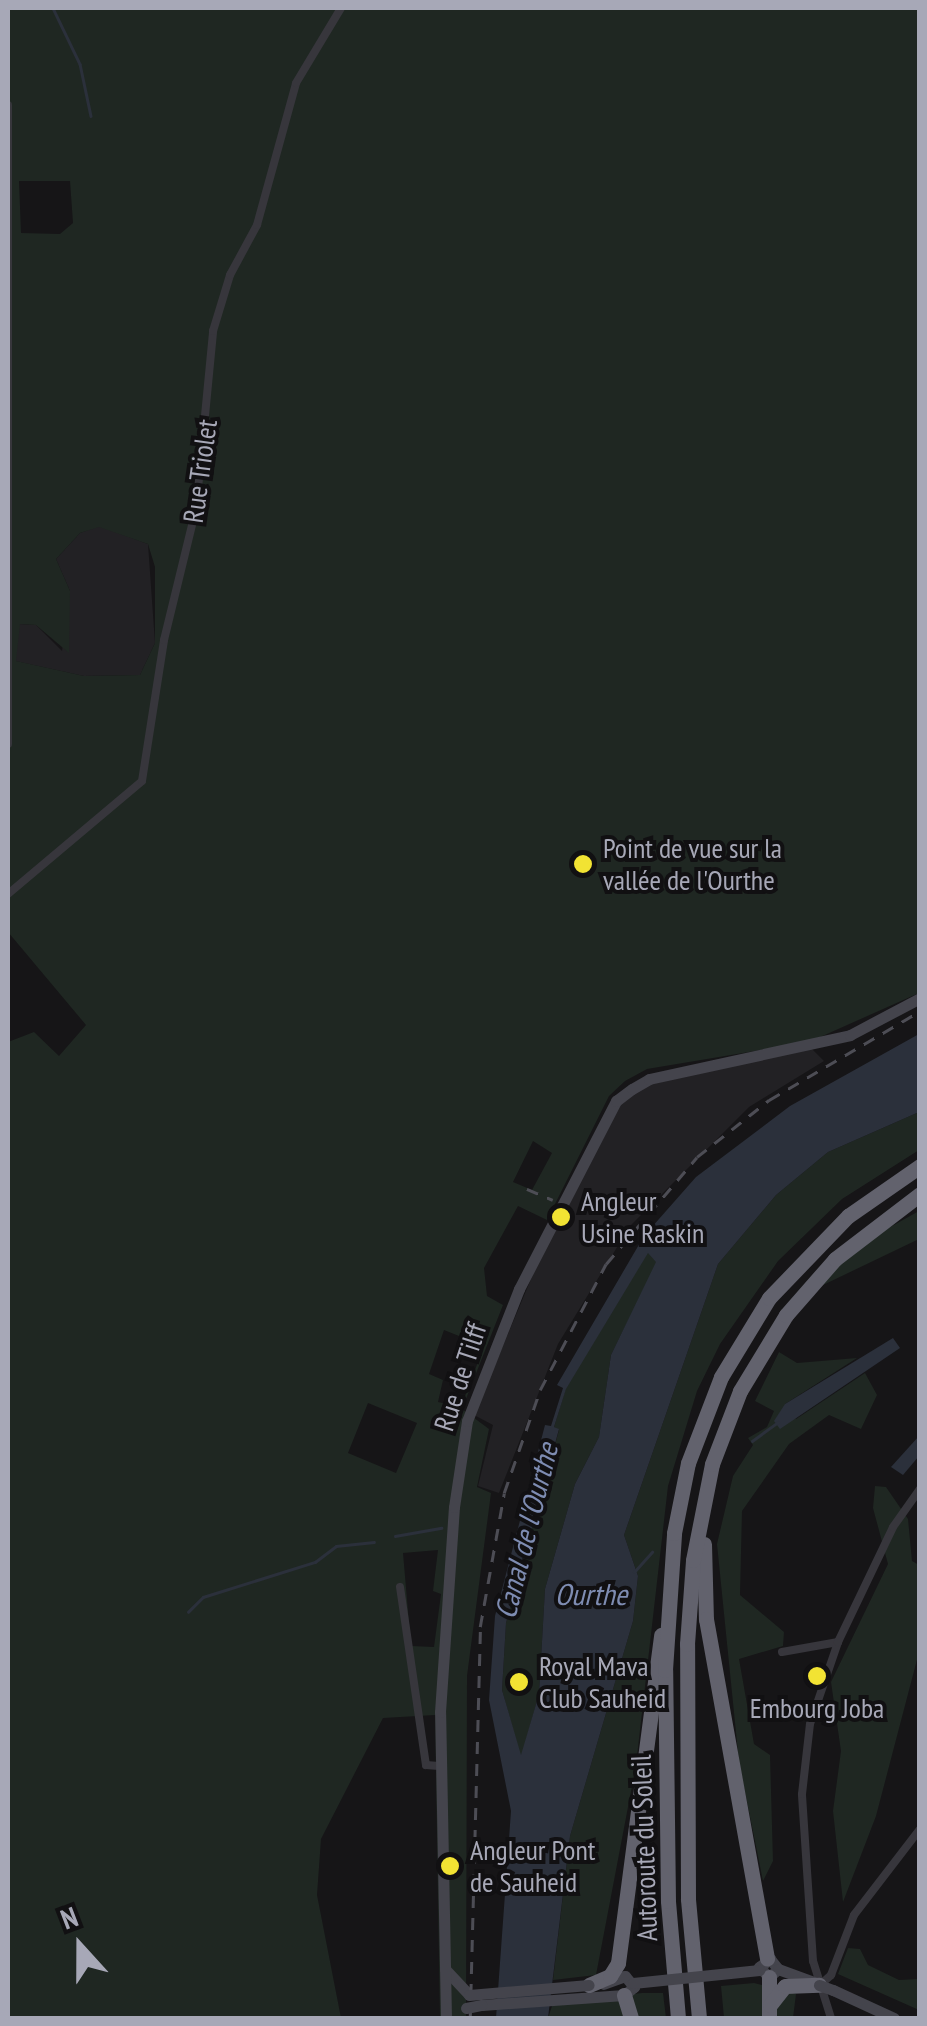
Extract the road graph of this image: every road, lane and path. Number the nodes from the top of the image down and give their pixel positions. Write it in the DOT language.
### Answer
graph roads {
  1 [pos="341,8"];
  2 [pos="8,105"];
  3 [pos="9,221"];
  4 [pos="8,744"];
  5 [pos="8,894"];
  6 [pos="920,998"];
  7 [pos="920,1166"];
  8 [pos="920,1194"];
  9 [pos="920,1488"];
  10 [pos="700,1521"];
  11 [pos="400,1587"];
  12 [pos="667,1612"];
  13 [pos="838,1642"];
  14 [pos="782,1652"];
  15 [pos="440,1766"];
  16 [pos="920,1828"];
  17 [pos="624,1923"];
  18 [pos="445,1969"];
  19 [pos="768,1969"];
  20 [pos="622,1985"];
  21 [pos="820,1985"];
  22 [pos="589,1986"];
  23 [pos="455,2008"];
  24 [pos="770,2012"];
  25 [pos="631,2018"];
  26 [pos="678,2018"];
  27 [pos="699,2018"];
  28 [pos="831,2018"];
  29 [pos="894,2018"];
  1 -- 5 [label="street, Rue Triolet"];
  2 -- 3 [label="street"];
  3 -- 4 [label="street"];
  6 -- 15 [label="main road, Rue de Tilff"];
  7 -- 12 [label="highway, Autoroute du Soleil"];
  8 -- 10 [label="highway, Autoroute du Soleil"];
  9 -- 13 [label="street"];
  10 -- 19 [label="highway"];
  10 -- 27 [label="highway, Autoroute du Soleil"];
  11 -- 15 [label="street"];
  12 -- 17 [label="highway"];
  12 -- 26 [label="highway, Autoroute du Soleil"];
  13 -- 14 [label="street"];
  13 -- 21 [label="street"];
  15 -- 18 [label="main road, Rue de Tilff"];
  16 -- 21 [label="street"];
  17 -- 20 [label="highway"];
  17 -- 22 [label="highway"];
  18 -- 23 [label="main road, Rue de Tilff"];
  18 -- 23 [label="main road"];
  19 -- 20 [label="main road, bridge"];
  19 -- 21 [label="main road"];
  19 -- 24 [label="highway"];
  20 -- 22 [label="main road"];
  20 -- 23 [label="main road"];
  20 -- 25 [label="highway"];
  21 -- 24 [label="highway"];
  21 -- 28 [label="street"];
  21 -- 29 [label="main road"];
  22 -- 23 [label="main road, bridge"];
}
